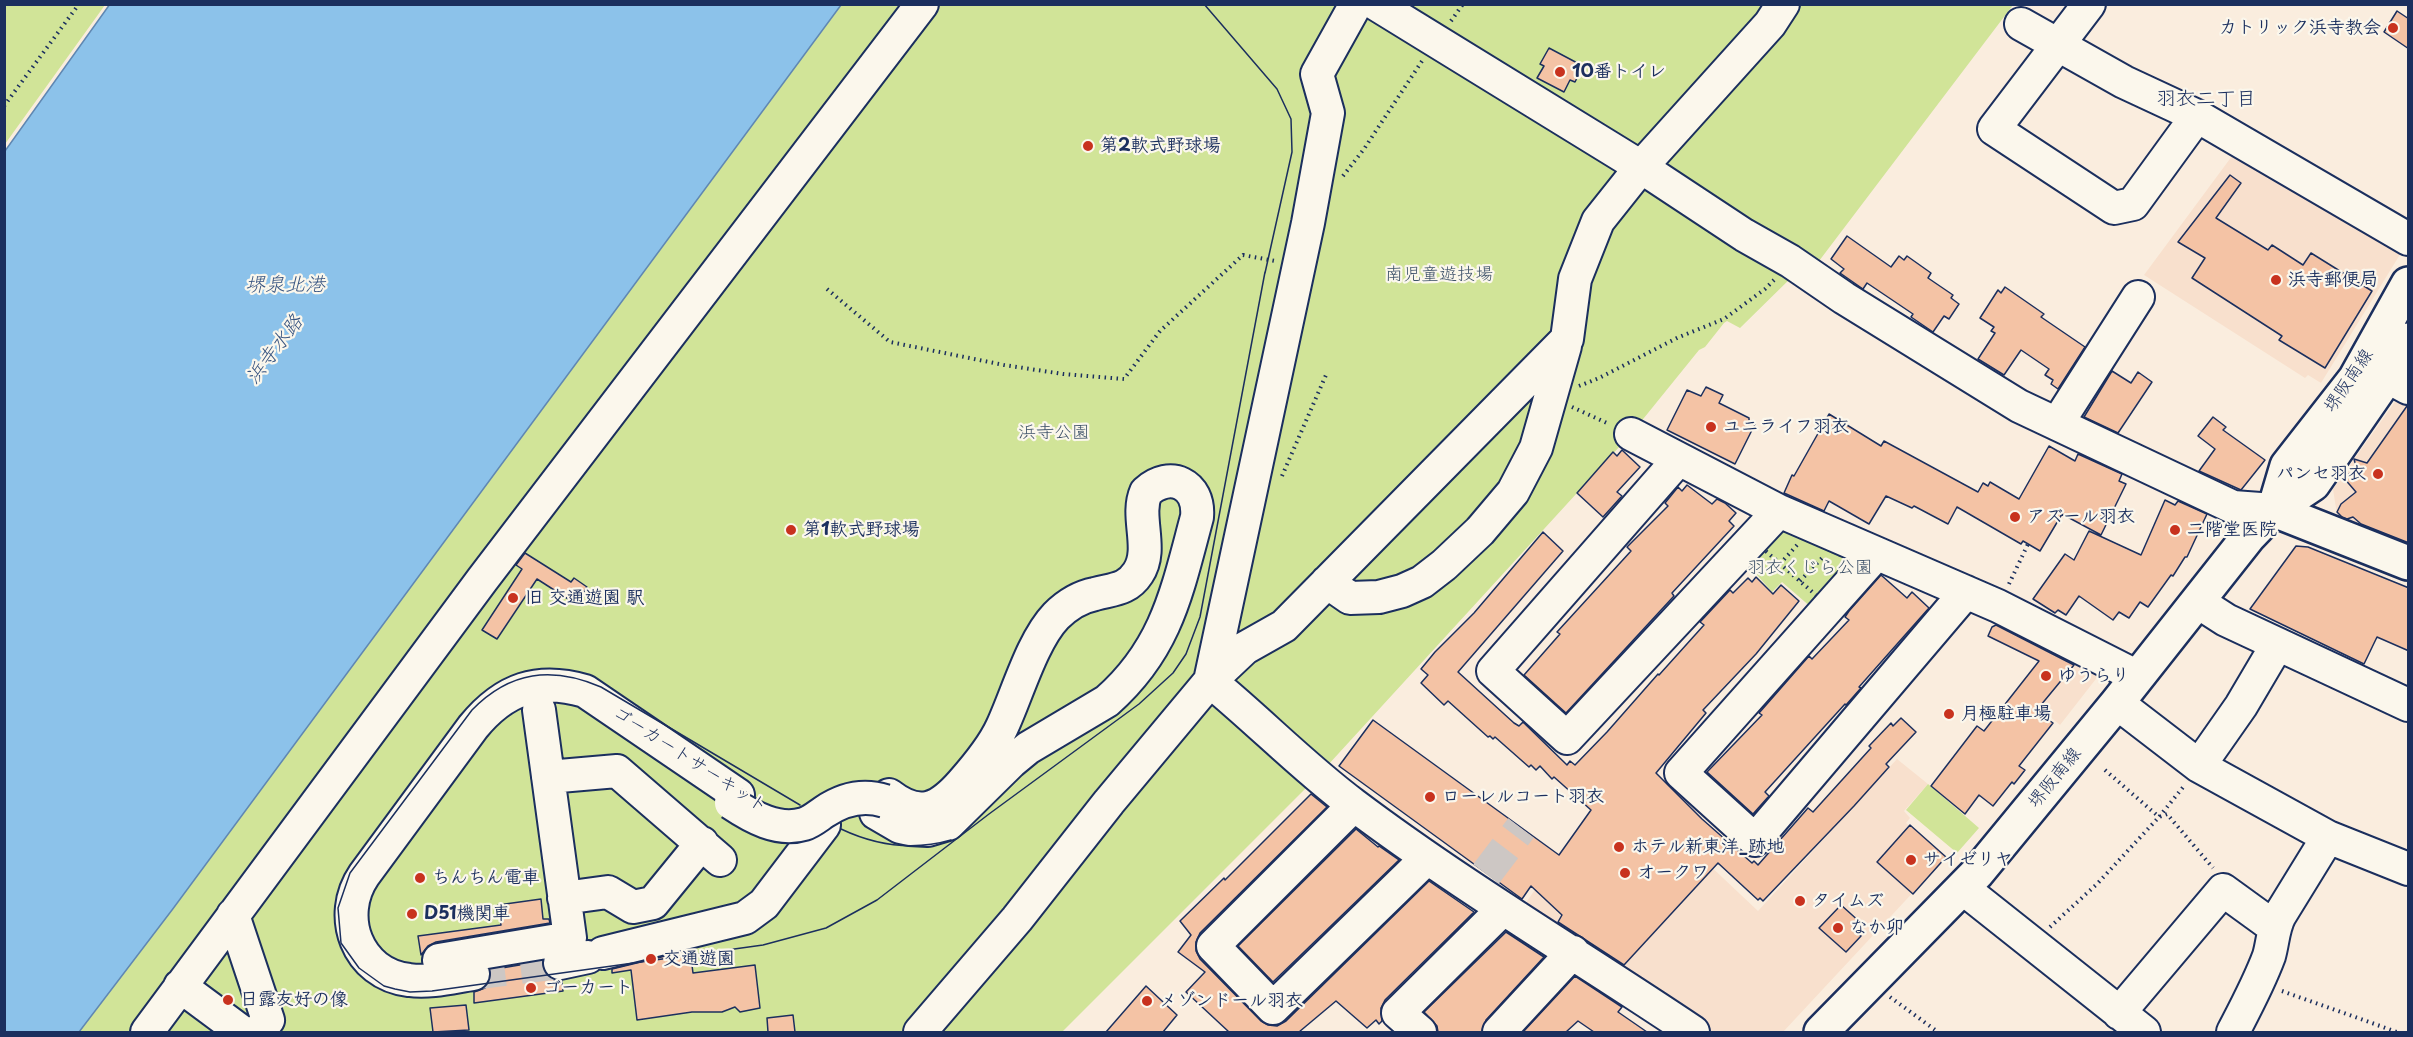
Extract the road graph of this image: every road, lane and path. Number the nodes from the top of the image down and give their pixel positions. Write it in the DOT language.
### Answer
graph roads {
  1 [pos="79,4"];
  2 [pos="922,4"];
  3 [pos="1356,4"];
  4 [pos="1376,4"];
  5 [pos="1463,4"];
  6 [pos="1783,4"];
  7 [pos="2089,4"];
  8 [pos="2021,24"];
  9 [pos="1435,41"];
  10 [pos="2058,45"];
  11 [pos="4,106"];
  12 [pos="2197,116"];
  13 [pos="1641,167"];
  14 [pos="1336,186"];
  15 [pos="2409,238"];
  16 [pos="1790,261"];
  17 [pos="1299,264"];
  18 [pos="2409,284"];
  19 [pos="827,289"];
  20 [pos="2138,297"];
  21 [pos="1567,339"];
  22 [pos="2409,340"];
  23 [pos="1326,375"];
  24 [pos="2392,379"];
  25 [pos="1550,397"];
  26 [pos="2057,424"];
  27 [pos="1631,434"];
  28 [pos="1678,460"];
  29 [pos="1279,482"];
  30 [pos="2274,510"];
  31 [pos="1779,511"];
  32 [pos="1804,537"];
  33 [pos="2028,544"];
  34 [pos="1829,550"];
  35 [pos="1876,554"];
  36 [pos="2409,563"];
  37 [pos="1780,564"];
  38 [pos="1800,581"];
  39 [pos="1327,582"];
  40 [pos="1966,592"];
  41 [pos="2198,602"];
  42 [pos="1998,606"];
  43 [pos="2277,645"];
  44 [pos="2136,676"];
  45 [pos="1210,681"];
  46 [pos="2117,703"];
  47 [pos="2409,705"];
  48 [pos="539,710"];
  49 [pos="2199,766"];
  50 [pos="2105,770"];
  51 [pos="548,777"];
  52 [pos="734,799"];
  53 [pos="882,804"];
  54 [pos="1354,805"];
  55 [pos="2159,817"];
  56 [pos="2328,837"];
  57 [pos="1427,858"];
  58 [pos="2409,869"];
  59 [pos="2223,890"];
  60 [pos="1970,894"];
  61 [pos="564,898"];
  62 [pos="1509,913"];
  63 [pos="232,915"];
  64 [pos="2274,927"];
  65 [pos="2031,945"];
  66 [pos="583,952"];
  67 [pos="1573,952"];
  68 [pos="400,967"];
  69 [pos="2259,983"];
  70 [pos="180,986"];
  71 [pos="1886,994"];
  72 [pos="2119,1013"];
  73 [pos="147,1032"];
  74 [pos="242,1032"];
  75 [pos="258,1032"];
  76 [pos="920,1032"];
  77 [pos="1420,1032"];
  78 [pos="1499,1032"];
  79 [pos="1694,1032"];
  80 [pos="1821,1032"];
  81 [pos="1938,1032"];
  82 [pos="2144,1032"];
  83 [pos="2233,1032"];
  84 [pos="2397,1032"];
  1 -- 11 [label="path"];
  2 -- 63 [label="street"];
  3 -- 17 [label="street"];
  4 -- 9 [label="street"];
  5 -- 9 [label="path"];
  6 -- 13 [label="street"];
  7 -- 10 [label="street"];
  8 -- 10 [label="street"];
  9 -- 13 [label="street"];
  9 -- 14 [label="path"];
  10 -- 12 [label="street"];
  10 -- 12 [label="street"];
  12 -- 15 [label="street"];
  13 -- 16 [label="street"];
  13 -- 21 [label="street"];
  16 -- 25 [label="path"];
  16 -- 26 [label="street"];
  17 -- 19 [label="path"];
  17 -- 45 [label="street"];
  18 -- 30 [label="main road, 堺阪南線"];
  20 -- 26 [label="street"];
  21 -- 25 [label="street"];
  21 -- 39 [label="street"];
  22 -- 24 [label="main road, 堺阪南線"];
  23 -- 29 [label="path"];
  24 -- 30 [label="main road, 堺阪南線"];
  25 -- 27 [label="path"];
  25 -- 39 [label="street"];
  26 -- 30 [label="street"];
  27 -- 28 [label="street"];
  28 -- 31 [label="street"];
  28 -- 31 [label="street"];
  30 -- 36 [label="main road"];
  30 -- 41 [label="main road, 堺阪南線"];
  31 -- 35 [label="street"];
  32 -- 34 [label="path"];
  32 -- 37 [label="path"];
  32 -- 37 [label="path"];
  33 -- 42 [label="path"];
  34 -- 38 [label="path"];
  34 -- 38 [label="path"];
  35 -- 40 [label="street"];
  35 -- 40 [label="street"];
  37 -- 38 [label="path"];
  39 -- 45 [label="street"];
  40 -- 42 [label="street"];
  41 -- 43 [label="street"];
  41 -- 44 [label="main road, 堺阪南線"];
  42 -- 44 [label="street"];
  43 -- 47 [label="street"];
  43 -- 49 [label="street"];
  44 -- 46 [label="main road, 堺阪南線"];
  45 -- 54 [label="street"];
  45 -- 76 [label="street"];
  46 -- 49 [label="street"];
  46 -- 80 [label="main road, 堺阪南線"];
  48 -- 51 [label="street"];
  49 -- 55 [label="path"];
  49 -- 56 [label="street"];
  50 -- 55 [label="path"];
  51 -- 61 [label="street"];
  51 -- 61 [label="street"];
  52 -- 53 [label="street, ゴーカートサーキット"];
  52 -- 68 [label="street, ゴーカートサーキット"];
  52 -- 68 [label="street, ゴーカートサーキット"];
  53 -- 53 [label="street, ゴーカートサーキット"];
  53 -- 66 [label="street, ゴーカートサーキット"];
  54 -- 57 [label="street"];
  54 -- 57 [label="street"];
  55 -- 59 [label="path"];
  55 -- 65 [label="path"];
  56 -- 58 [label="street"];
  56 -- 64 [label="street"];
  57 -- 62 [label="street"];
  59 -- 64 [label="street"];
  59 -- 72 [label="street"];
  60 -- 65 [label="street"];
  61 -- 68 [label="street"];
  62 -- 67 [label="street"];
  62 -- 77 [label="street"];
  63 -- 70 [label="street"];
  63 -- 75 [label="street"];
  64 -- 69 [label="street"];
  65 -- 72 [label="street"];
  67 -- 78 [label="street"];
  67 -- 79 [label="street"];
  69 -- 83 [label="street"];
  69 -- 84 [label="path"];
  70 -- 73 [label="street"];
  70 -- 74 [label="street"];
  71 -- 81 [label="path"];
  72 -- 82 [label="street"];
}
